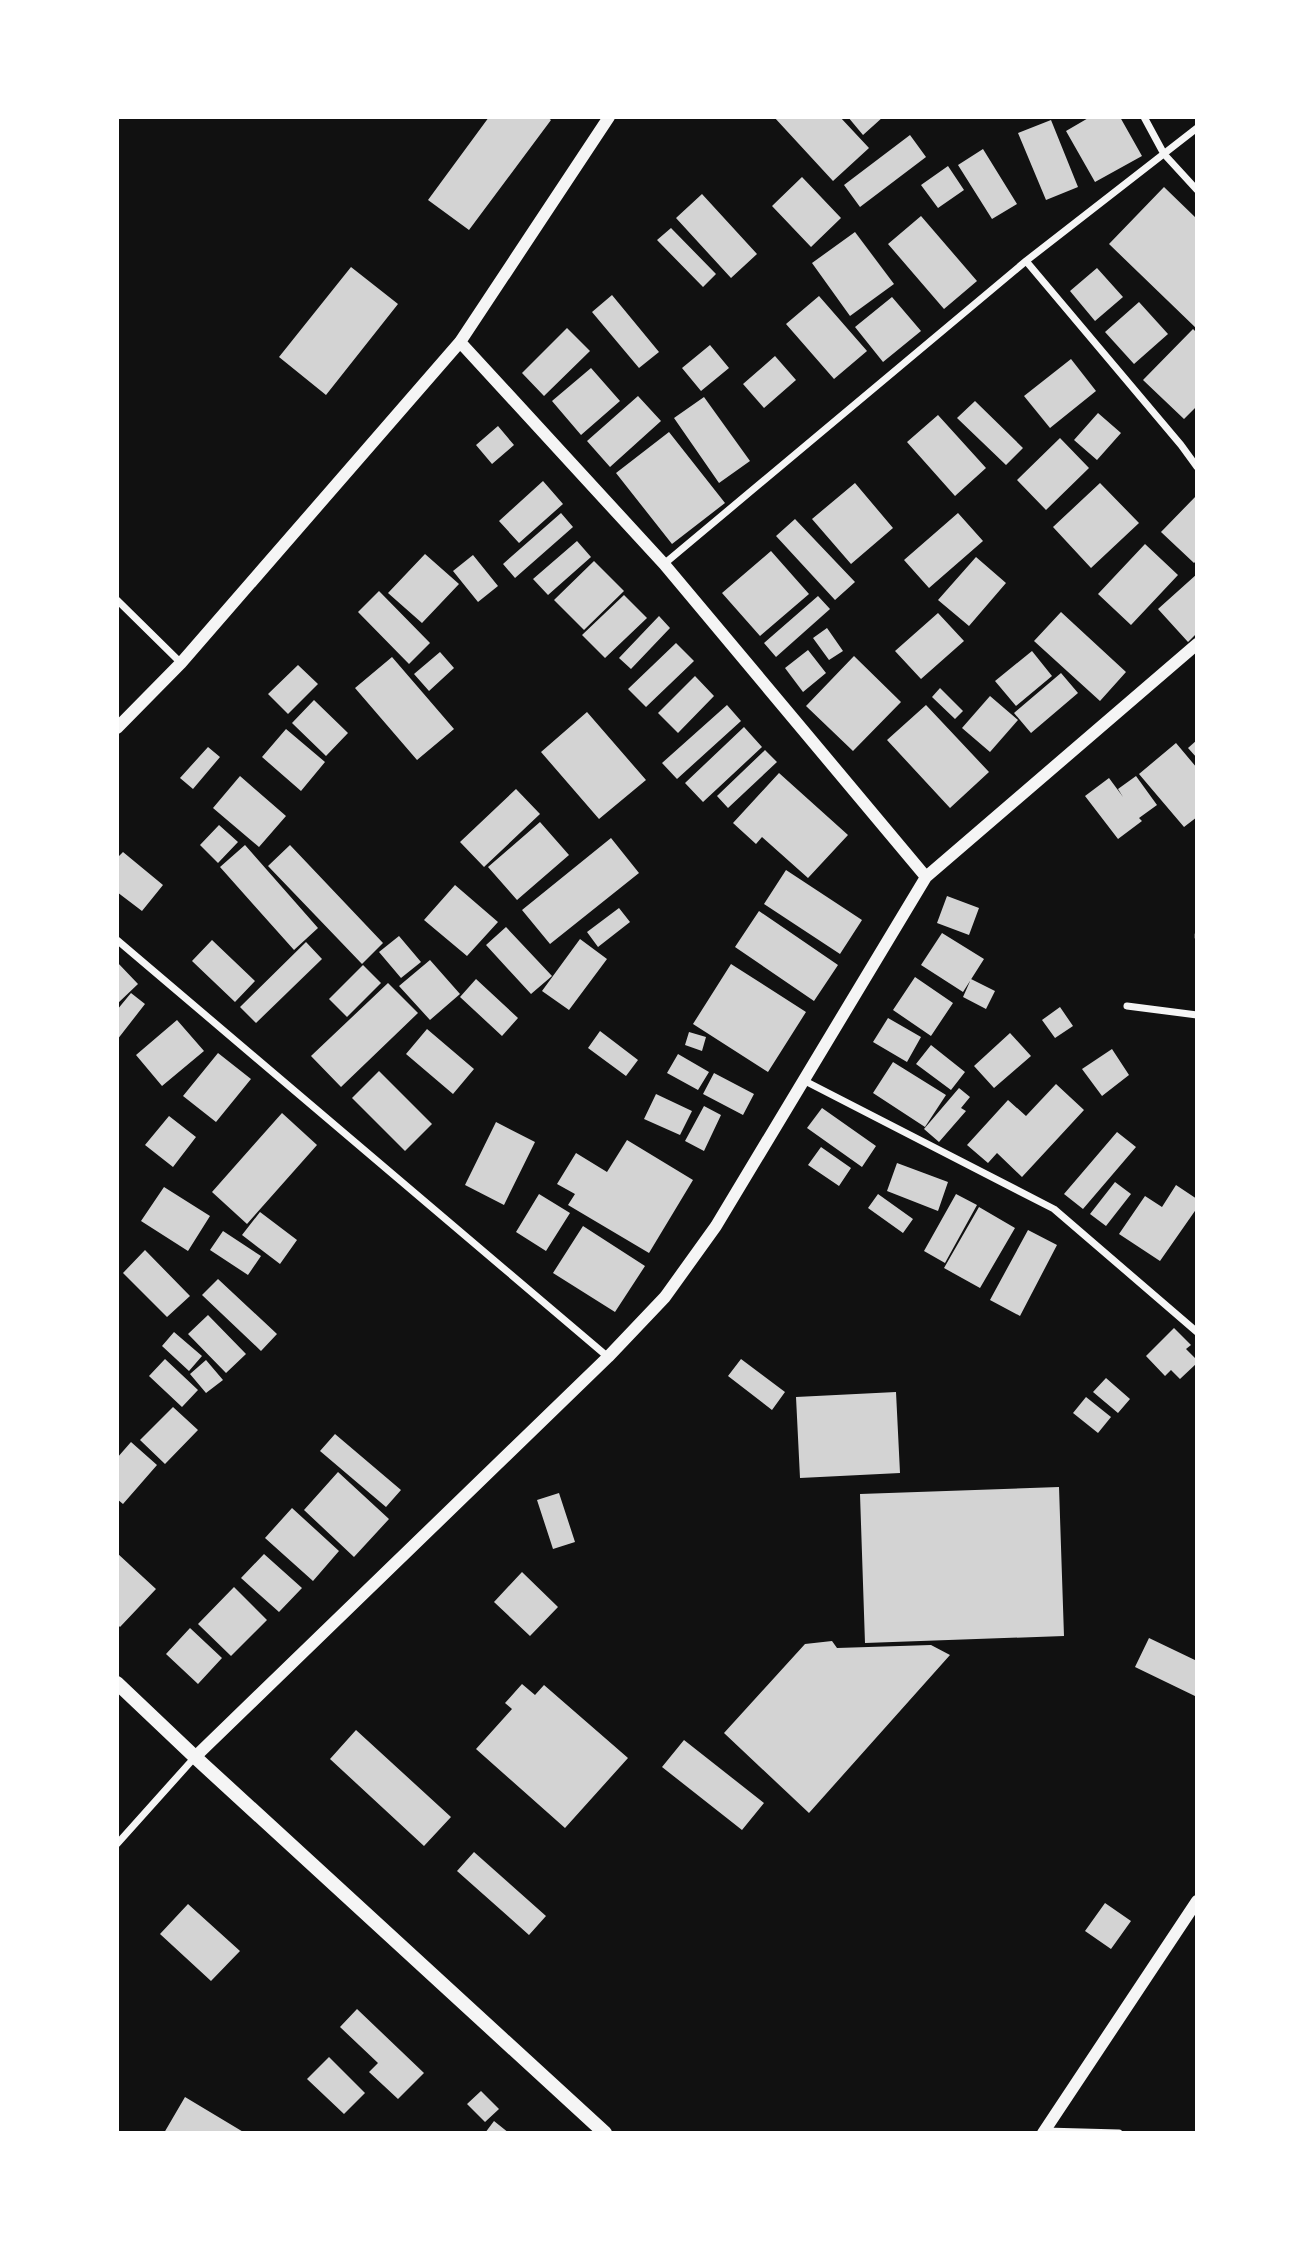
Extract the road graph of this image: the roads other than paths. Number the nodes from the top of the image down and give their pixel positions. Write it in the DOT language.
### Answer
graph roads {
  1 [pos="610,117"];
  2 [pos="1144,117"];
  3 [pos="1197,128"];
  4 [pos="1164,154"];
  5 [pos="1197,190"];
  6 [pos="1026,261"];
  7 [pos="460,342"];
  8 [pos="1197,467"];
  9 [pos="664,564"];
  10 [pos="117,600"];
  11 [pos="1197,644"];
  12 [pos="181,663"];
  13 [pos="117,729"];
  14 [pos="926,877"];
  15 [pos="117,940"];
  16 [pos="1127,1006"];
  17 [pos="1197,1014"];
  18 [pos="803,1080"];
  19 [pos="1197,1332"];
  20 [pos="608,1357"];
  21 [pos="117,1683"];
  22 [pos="195,1757"];
  23 [pos="117,1844"];
  24 [pos="1197,1901"];
  25 [pos="1043,2132"];
  26 [pos="605,2133"];
  27 [pos="1119,2133"];
  1 -- 7 [label="street"];
  2 -- 4 [label="street"];
  3 -- 4 [label="street"];
  4 -- 5 [label="street"];
  4 -- 6 [label="street"];
  6 -- 8 [label="street"];
  6 -- 9 [label="street"];
  7 -- 9 [label="street"];
  7 -- 12 [label="street"];
  9 -- 14 [label="street"];
  10 -- 12 [label="street"];
  11 -- 14 [label="street"];
  12 -- 13 [label="street"];
  14 -- 18 [label="street"];
  15 -- 20 [label="street"];
  16 -- 17 [label="street"];
  18 -- 19 [label="street"];
  18 -- 20 [label="street"];
  20 -- 22 [label="street"];
  21 -- 22 [label="main road"];
  22 -- 23 [label="street"];
  22 -- 26 [label="main road"];
  24 -- 25 [label="street"];
  25 -- 27 [label="street"];
}
